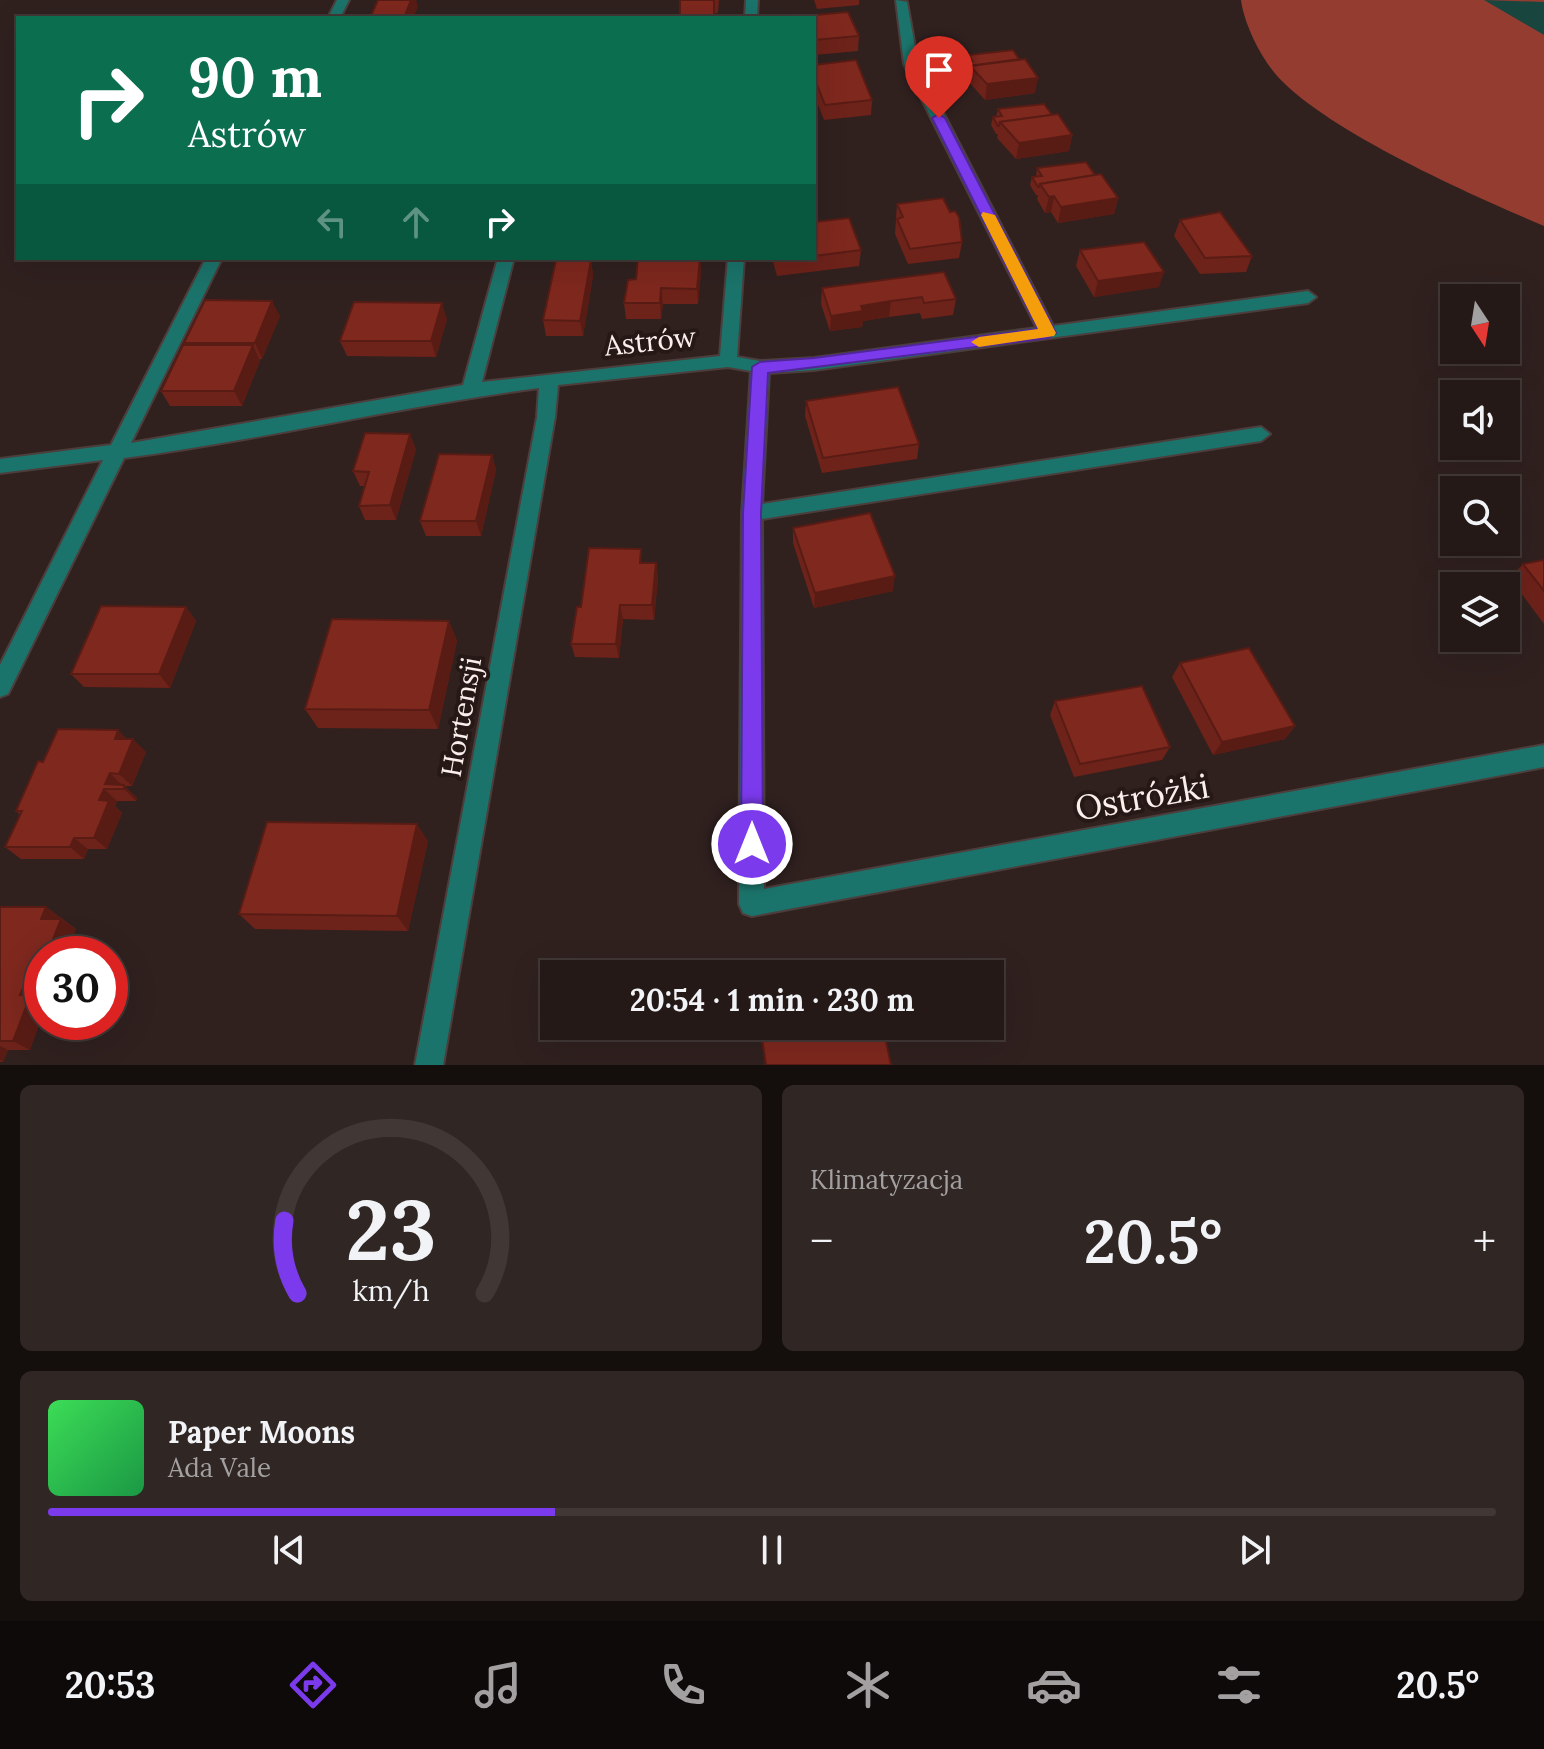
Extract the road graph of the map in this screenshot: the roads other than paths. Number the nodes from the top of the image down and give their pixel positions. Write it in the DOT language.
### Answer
graph roads {
  1 [pos="901,2"];
  2 [pos="213,260"];
  3 [pos="505,260"];
  4 [pos="736,260"];
  5 [pos="1308,297"];
  6 [pos="1048,333"];
  7 [pos="728,361"];
  8 [pos="760,367"];
  9 [pos="549,380"];
  10 [pos="471,390"];
  11 [pos="1261,434"];
  12 [pos="119,450"];
  13 [pos="0,466"];
  14 [pos="752,513"];
  15 [pos="0,687"];
  16 [pos="1544,756"];
  17 [pos="429,1065"];
  1 -- 6 [label="street"];
  2 -- 12 [label="street"];
  3 -- 10 [label="street"];
  4 -- 7 [label="street"];
  5 -- 6 [label="street, Astrów"];
  6 -- 8 [label="street, Astrów"];
  7 -- 8 [label="street, Astrów"];
  7 -- 9 [label="street, Astrów"];
  8 -- 14 [label="street"];
  9 -- 10 [label="street, Astrów"];
  9 -- 17 [label="street, Hortensji"];
  10 -- 12 [label="street, Astrów"];
  11 -- 14 [label="street"];
  12 -- 13 [label="street, Astrów"];
  12 -- 15 [label="street"];
  14 -- 16 [label="street, Ostróżki"];
}
